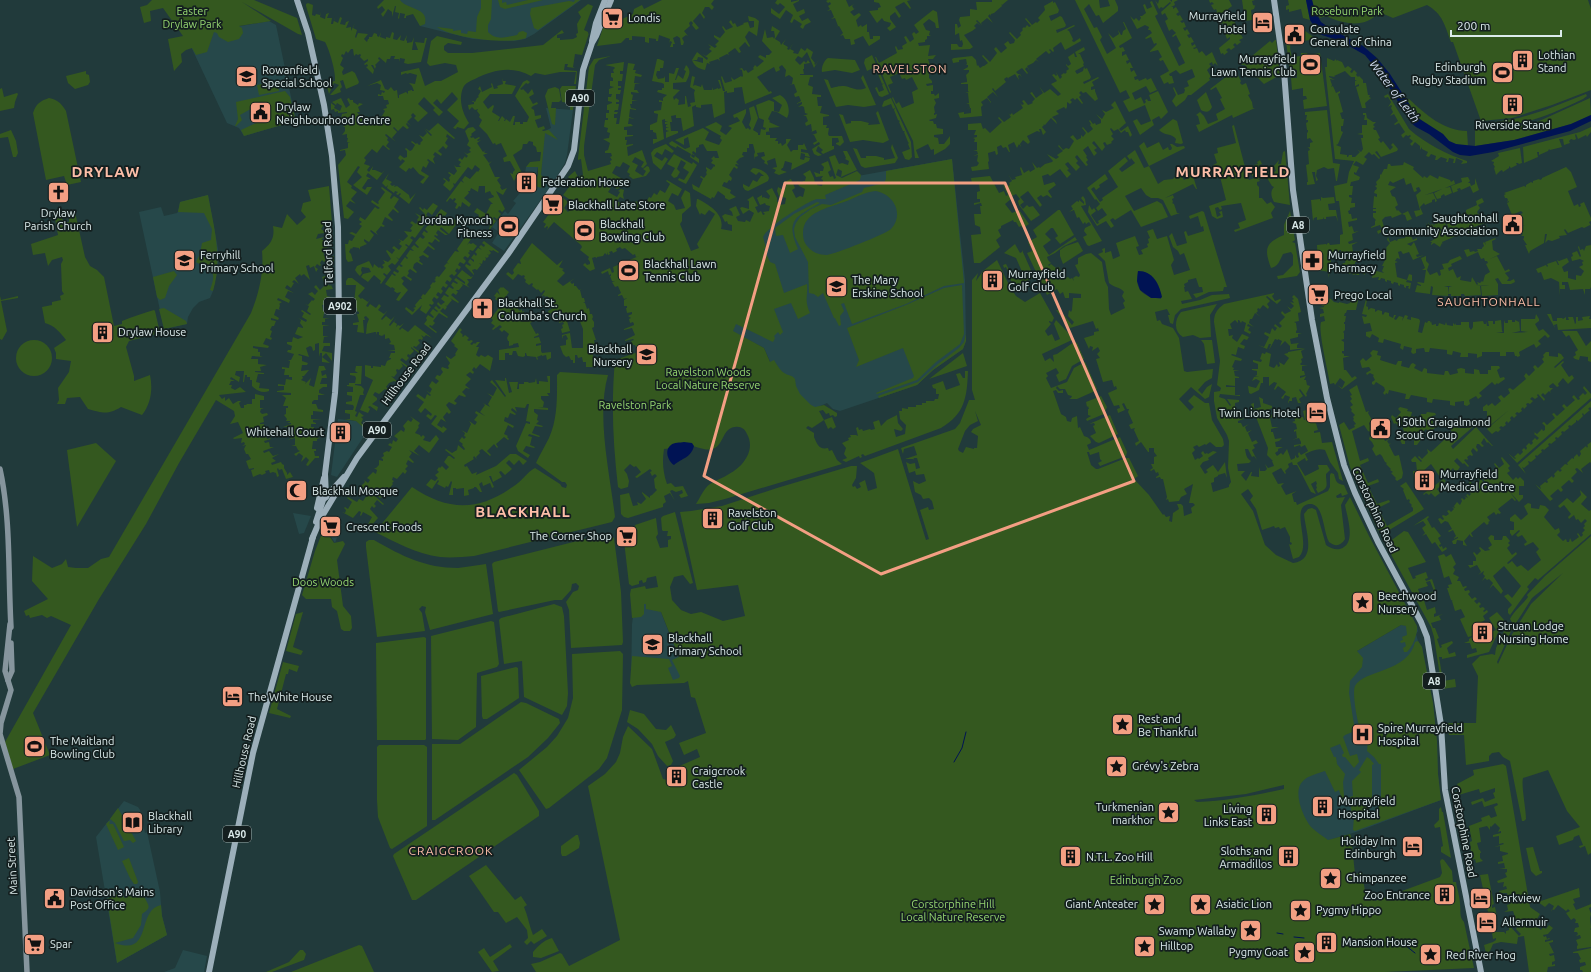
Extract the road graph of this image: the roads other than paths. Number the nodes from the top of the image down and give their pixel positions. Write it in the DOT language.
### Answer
graph roads {
  1 [pos="297,0"];
  2 [pos="605,0"];
  3 [pos="611,0"];
  4 [pos="1274,0"];
  5 [pos="596,31"];
  6 [pos="0,469"];
  7 [pos="348,473"];
  8 [pos="325,475"];
  9 [pos="338,482"];
  10 [pos="326,496"];
  11 [pos="322,504"];
  12 [pos="312,539"];
  13 [pos="27,972"];
  14 [pos="209,972"];
  15 [pos="1481,972"];
  1 -- 8 [label="main road, Telford Road / A902"];
  2 -- 5 [label="main road, A90"];
  3 -- 5 [label="main road, A90"];
  4 -- 15 [label="main road, Corstorphine Road / A8"];
  5 -- 7 [label="main road, Hillhouse Road / A90"];
  6 -- 13 [label="main road, Main Street"];
  7 -- 9 [label="main road, Hillhouse Road / A90"];
  7 -- 11 [label="main road, Hillhouse Road / A90"];
  8 -- 9 [label="main road"];
  8 -- 10 [label="main road, Telford Road / A902"];
  8 -- 11 [label="main road, A902"];
  9 -- 10 [label="main road, Hillhouse Road / A90"];
  10 -- 11 [label="main road, Telford Road / A902"];
  11 -- 12 [label="main road, A902"];
  11 -- 12 [label="main road, Hillhouse Road / A90"];
  11 -- 12 [label="main road, Hillhouse Road / A90"];
  12 -- 14 [label="main road, Hillhouse Road / A90"];
}
